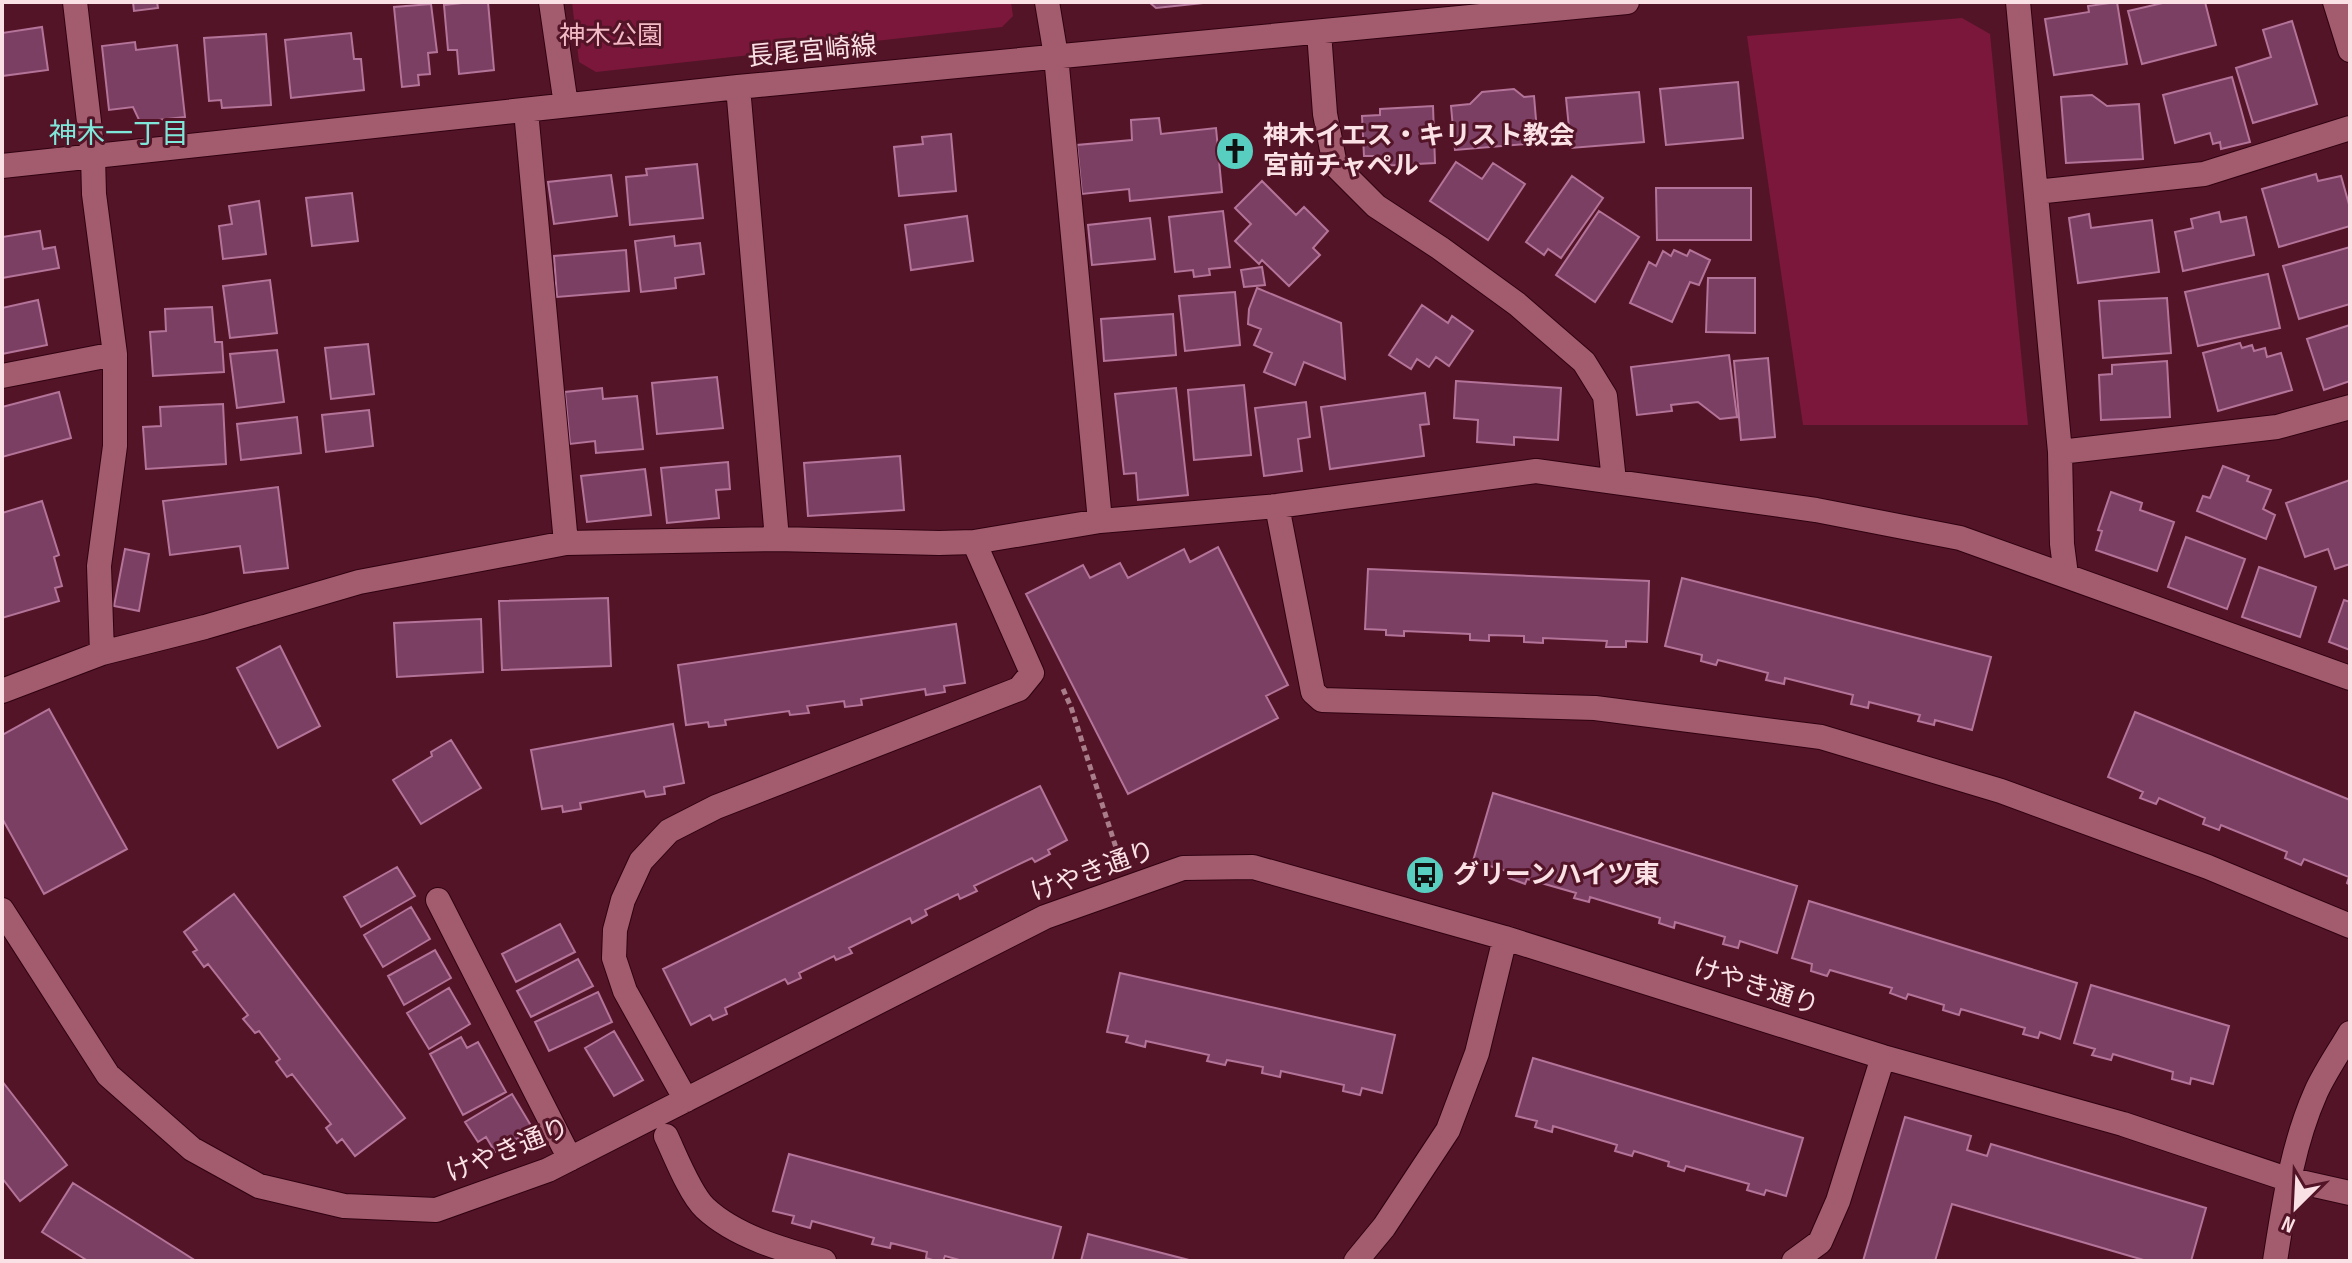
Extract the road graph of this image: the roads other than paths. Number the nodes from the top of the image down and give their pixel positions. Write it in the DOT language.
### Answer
graph roads {
  1 [pos="75,2"];
  2 [pos="551,2"];
  3 [pos="1047,2"];
  4 [pos="1627,2"];
  5 [pos="2018,2"];
  6 [pos="2335,2"];
  7 [pos="1319,32"];
  8 [pos="2350,50"];
  9 [pos="1056,56"];
  10 [pos="738,87"];
  11 [pos="566,105"];
  12 [pos="526,111"];
  13 [pos="2350,128"];
  14 [pos="93,156"];
  15 [pos="2,166"];
  16 [pos="2036,192"];
  17 [pos="115,354"];
  18 [pos="2,376"];
  19 [pos="2350,407"];
  20 [pos="2060,452"];
  21 [pos="1614,481"];
  22 [pos="1277,506"];
  23 [pos="1100,521"];
  24 [pos="777,539"];
  25 [pos="974,542"];
  26 [pos="566,543"];
  27 [pos="2066,575"];
  28 [pos="102,653"];
  29 [pos="2350,678"];
  30 [pos="2,691"];
  31 [pos="438,900"];
  32 [pos="2,910"];
  33 [pos="2350,926"];
  34 [pos="1505,938"];
  35 [pos="2350,1033"];
  36 [pos="1883,1057"];
  37 [pos="686,1100"];
  38 [pos="666,1136"];
  39 [pos="570,1159"];
  40 [pos="2287,1179"];
  41 [pos="2350,1193"];
  42 [pos="824,1261"];
  43 [pos="1356,1261"];
  44 [pos="1794,1261"];
  45 [pos="2275,1261"];
  1 -- 14 [label="street"];
  2 -- 11 [label="street"];
  3 -- 9 [label="street"];
  4 -- 7 [label="street, 長尾宮崎線"];
  5 -- 16 [label="street"];
  6 -- 8 [label="street"];
  7 -- 9 [label="street, 長尾宮崎線"];
  7 -- 21 [label="street"];
  9 -- 10 [label="street, 長尾宮崎線"];
  9 -- 23 [label="street"];
  10 -- 11 [label="street, 長尾宮崎線"];
  10 -- 24 [label="street"];
  11 -- 12 [label="street, 長尾宮崎線"];
  12 -- 14 [label="street, 長尾宮崎線"];
  12 -- 26 [label="street"];
  13 -- 16 [label="street"];
  14 -- 15 [label="street, 長尾宮崎線"];
  14 -- 17 [label="street"];
  16 -- 20 [label="street"];
  17 -- 18 [label="street"];
  17 -- 28 [label="street"];
  19 -- 20 [label="street"];
  20 -- 27 [label="street"];
  21 -- 22 [label="street"];
  21 -- 27 [label="street"];
  22 -- 23 [label="street"];
  22 -- 33 [label="street"];
  23 -- 25 [label="street"];
  24 -- 25 [label="street"];
  24 -- 26 [label="street"];
  25 -- 37 [label="street"];
  26 -- 28 [label="street"];
  27 -- 29 [label="street"];
  28 -- 30 [label="street"];
  31 -- 39 [label="street"];
  32 -- 39 [label="street, けやき通り"];
  34 -- 36 [label="street, けやき通り"];
  34 -- 37 [label="street, けやき通り"];
  34 -- 43 [label="street"];
  35 -- 40 [label="street"];
  36 -- 40 [label="street, けやき通り"];
  36 -- 44 [label="street"];
  37 -- 39 [label="street, けやき通り"];
  38 -- 42 [label="street"];
  40 -- 41 [label="street, けやき通り"];
  40 -- 45 [label="street"];
}
